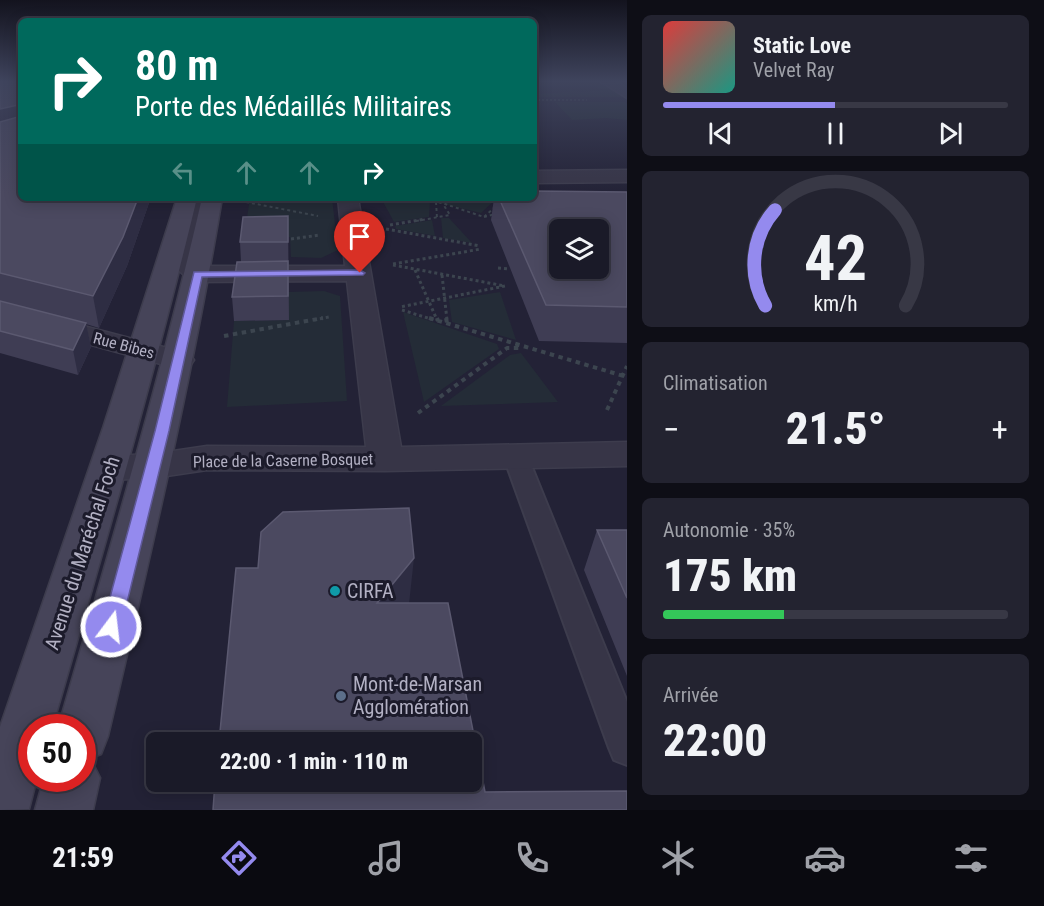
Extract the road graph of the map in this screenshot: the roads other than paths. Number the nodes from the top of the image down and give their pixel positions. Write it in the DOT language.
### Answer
graph roads {
  1 [pos="627,176"];
  2 [pos="537,177"];
  3 [pos="186,201"];
  4 [pos="197,201"];
  5 [pos="211,201"];
  6 [pos="359,216"];
  7 [pos="360,273"];
  8 [pos="197,274"];
  9 [pos="161,295"];
  10 [pos="0,312"];
  11 [pos="162,355"];
  12 [pos="627,454"];
  13 [pos="515,455"];
  14 [pos="385,459"];
  15 [pos="153,466"];
  16 [pos="110,468"];
  17 [pos="88,714"];
  18 [pos="627,748"];
  19 [pos="68,792"];
  20 [pos="0,809"];
  21 [pos="64,810"];
  1 -- 2 [label="street"];
  3 -- 9 [label="main road, Avenue du Maréchal Foch"];
  4 -- 8 [label="street"];
  5 -- 8 [label="main road, Avenue du Maréchal Foch"];
  6 -- 7 [label="street, Place de la Caserne Bosquet"];
  7 -- 8 [label="street"];
  7 -- 14 [label="street, Place de la Caserne Bosquet"];
  8 -- 9 [label="street"];
  8 -- 11 [label="main road, Avenue du Maréchal Foch"];
  9 -- 11 [label="main road, Avenue du Maréchal Foch"];
  10 -- 11 [label="street, Rue Bibes"];
  11 -- 15 [label="main road, Avenue du Maréchal Foch"];
  11 -- 16 [label="main road, Avenue du Maréchal Foch"];
  12 -- 13 [label="street, Place de la Caserne Bosquet"];
  13 -- 14 [label="street, Place de la Caserne Bosquet"];
  13 -- 18 [label="lane"];
  14 -- 15 [label="street, Place de la Caserne Bosquet"];
  15 -- 16 [label="street, Place de la Caserne Bosquet"];
  15 -- 17 [label="main road, Avenue du Maréchal Foch"];
  16 -- 20 [label="main road, Avenue du Maréchal Foch"];
  19 -- 21 [label="main road"];
}
